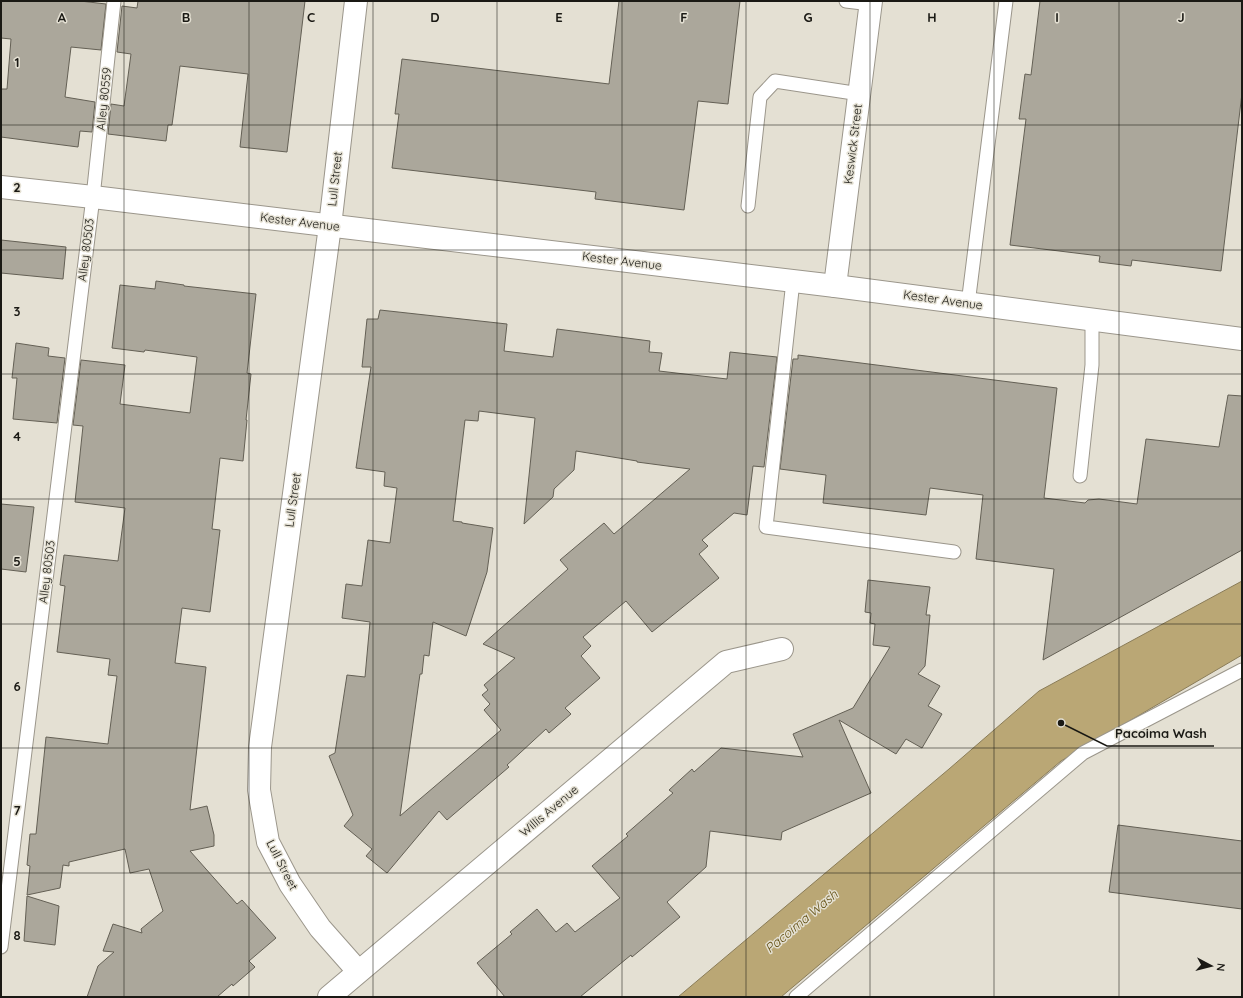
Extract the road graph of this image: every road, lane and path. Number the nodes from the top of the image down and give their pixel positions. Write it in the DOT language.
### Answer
graph roads {
  1 [pos="114,1"];
  2 [pos="356,1"];
  3 [pos="846,1"];
  4 [pos="1006,1"];
  5 [pos="871,3"];
  6 [pos="860,94"];
  7 [pos="1,187"];
  8 [pos="93,197"];
  9 [pos="748,206"];
  10 [pos="330,226"];
  11 [pos="793,281"];
  12 [pos="835,286"];
  13 [pos="968,304"];
  14 [pos="1092,320"];
  15 [pos="1242,339"];
  16 [pos="1080,476"];
  17 [pos="954,552"];
  18 [pos="782,649"];
  19 [pos="1242,670"];
  20 [pos="1,947"];
  21 [pos="358,971"];
  22 [pos="329,997"];
  23 [pos="796,997"];
  1 -- 8 [label="lane, Alley 80559"];
  2 -- 10 [label="street, Lull Street"];
  3 -- 5 [label="lane"];
  4 -- 13 [label="lane"];
  5 -- 6 [label="street, Keswick Street"];
  6 -- 9 [label="lane"];
  6 -- 12 [label="street, Keswick Street"];
  7 -- 8 [label="street, Kester Avenue"];
  8 -- 10 [label="street, Kester Avenue"];
  8 -- 20 [label="lane, Alley 80503"];
  10 -- 11 [label="street, Kester Avenue"];
  10 -- 21 [label="street, Lull Street"];
  11 -- 12 [label="street, Kester Avenue"];
  11 -- 17 [label="lane"];
  12 -- 13 [label="street, Kester Avenue"];
  13 -- 14 [label="street, Kester Avenue"];
  14 -- 15 [label="street, Kester Avenue"];
  14 -- 16 [label="lane"];
  18 -- 21 [label="street, Willis Avenue"];
  19 -- 23 [label="lane"];
  21 -- 22 [label="street, Willis Avenue"];
}
